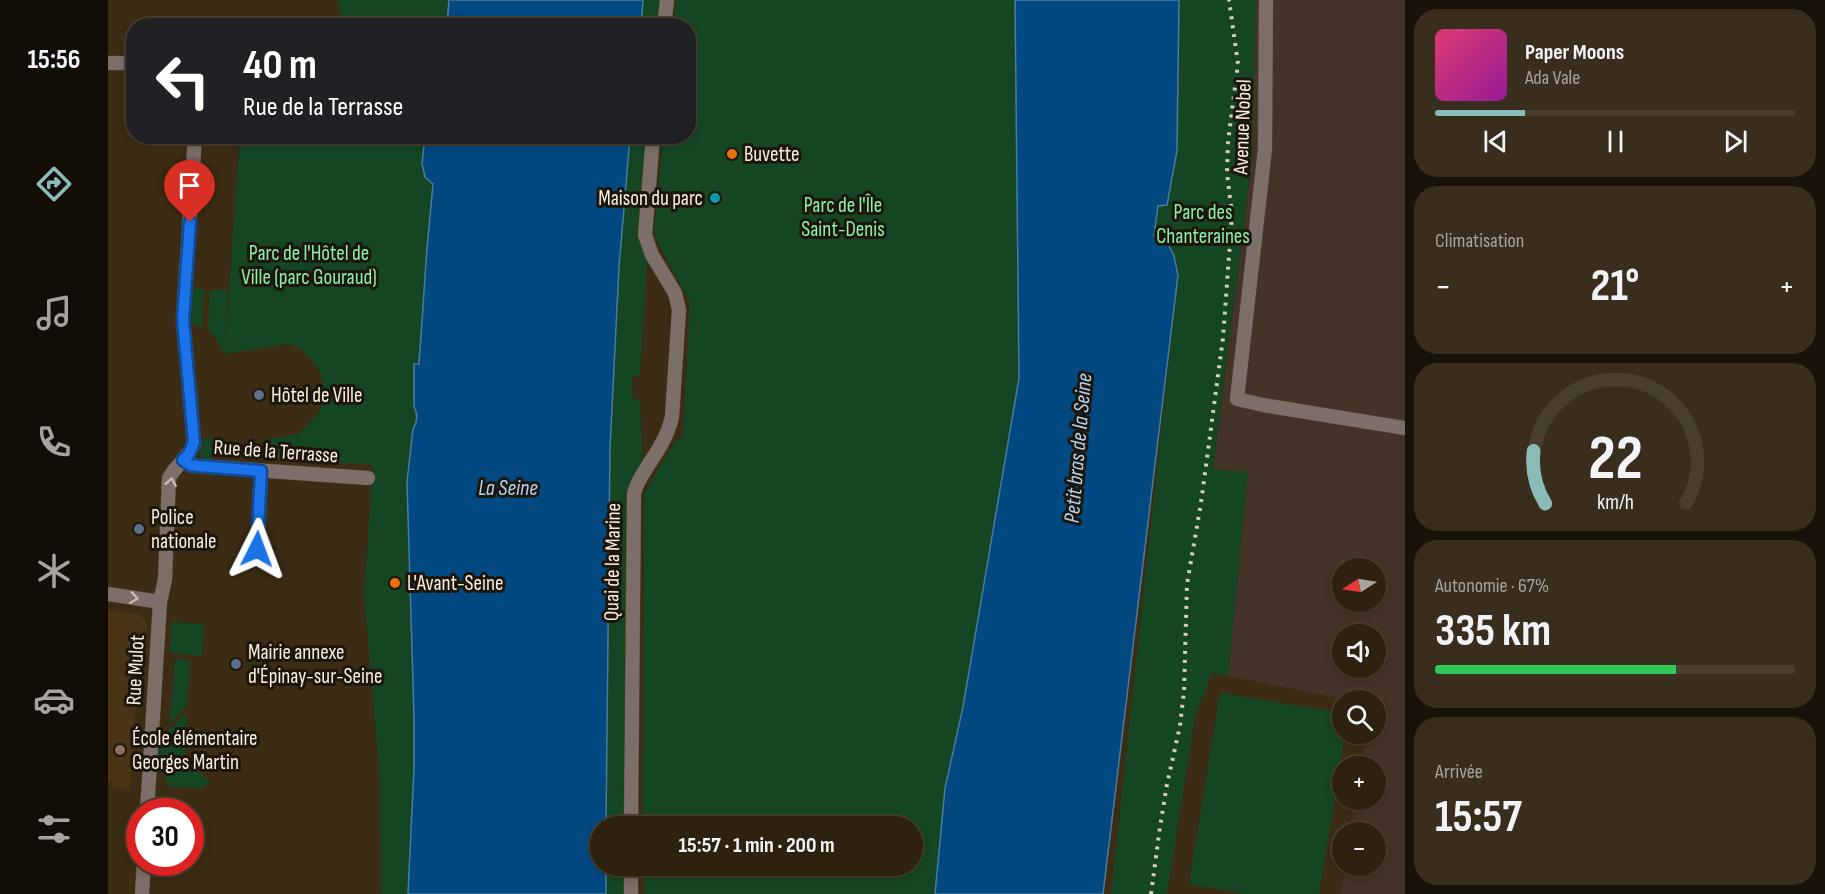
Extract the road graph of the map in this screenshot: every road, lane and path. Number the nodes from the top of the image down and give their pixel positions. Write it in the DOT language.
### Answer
graph roads {
  1 [pos="667,0"];
  2 [pos="1266,0"];
  3 [pos="665,18"];
  4 [pos="108,63"];
  5 [pos="126,63"];
  6 [pos="194,144"];
  7 [pos="652,144"];
  8 [pos="1405,428"];
  9 [pos="183,460"];
  10 [pos="261,471"];
  11 [pos="368,478"];
  12 [pos="257,549"];
  13 [pos="108,594"];
  14 [pos="160,602"];
  15 [pos="148,798"];
  16 [pos="631,816"];
  17 [pos="143,876"];
  18 [pos="631,876"];
  19 [pos="142,894"];
  20 [pos="631,894"];
  1 -- 3 [label="street"];
  2 -- 8 [label="street, Avenue Nobel"];
  4 -- 5 [label="street"];
  6 -- 9 [label="street, Rue Mulot"];
  7 -- 16 [label="street, Quai de la Marine"];
  9 -- 10 [label="street, Rue de la Terrasse"];
  14 -- 9 [label="street, Rue Mulot, one-way"];
  10 -- 11 [label="street, Rue de la Terrasse"];
  10 -- 12 [label="street"];
  13 -- 14 [label="street, one-way"];
  14 -- 15 [label="street, Rue Mulot"];
  17 -- 19 [label="street"];
  18 -- 20 [label="street"];
}
